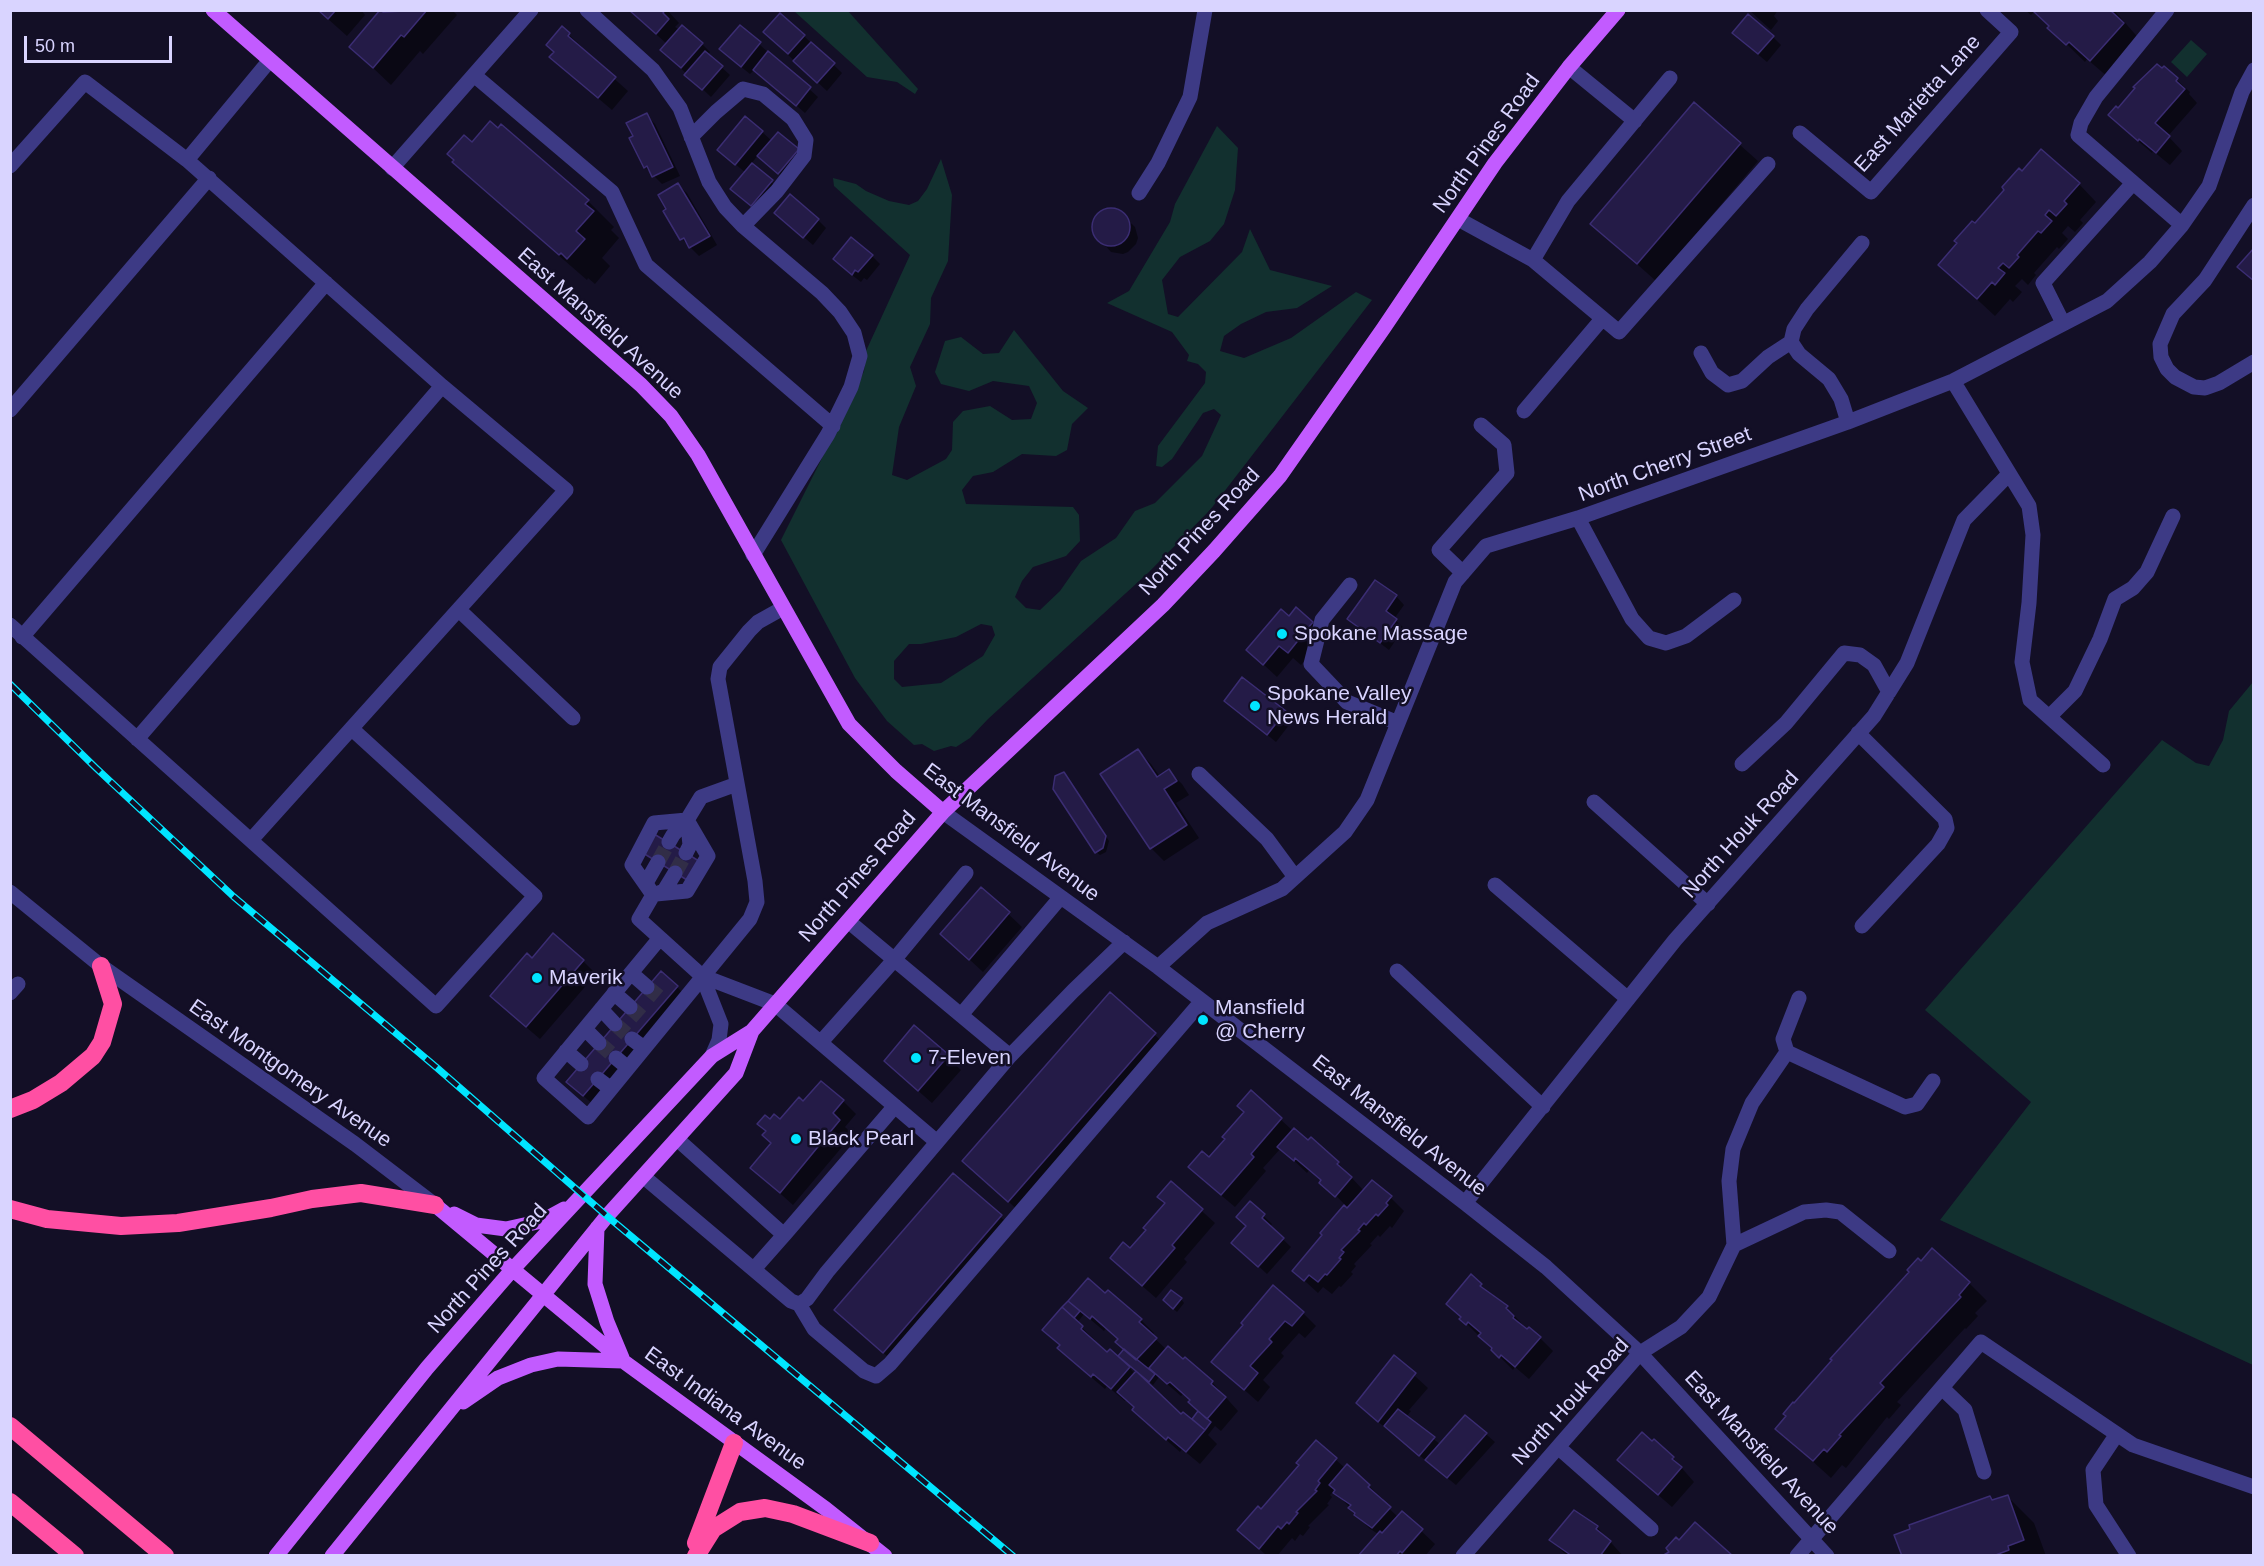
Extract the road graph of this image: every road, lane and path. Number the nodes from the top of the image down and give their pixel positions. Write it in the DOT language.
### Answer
graph roads {
  1 [pos="213,10"];
  2 [pos="531,10"];
  3 [pos="587,10"];
  4 [pos="1205,10"];
  5 [pos="1618,10"];
  6 [pos="1987,10"];
  7 [pos="2167,10"];
  8 [pos="270,60"];
  9 [pos="1569,67"];
  10 [pos="2253,70"];
  11 [pos="474,75"];
  12 [pos="1670,78"];
  13 [pos="1635,121"];
  14 [pos="1800,133"];
  15 [pos="691,137"];
  16 [pos="187,160"];
  17 [pos="1768,164"];
  18 [pos="10,166"];
  19 [pos="392,168"];
  20 [pos="209,178"];
  21 [pos="2133,183"];
  22 [pos="1139,193"];
  23 [pos="2253,205"];
  24 [pos="1458,219"];
  25 [pos="2182,225"];
  26 [pos="743,226"];
  27 [pos="1862,243"];
  28 [pos="1533,260"];
  29 [pos="326,283"];
  30 [pos="1602,319"];
  31 [pos="2063,323"];
  32 [pos="1791,342"];
  33 [pos="1701,353"];
  34 [pos="2253,362"];
  35 [pos="1953,381"];
  36 [pos="442,386"];
  37 [pos="10,410"];
  38 [pos="1524,411"];
  39 [pos="1848,422"];
  40 [pos="1481,425"];
  41 [pos="833,426"];
  42 [pos="2009,474"];
  43 [pos="2173,516"];
  44 [pos="1578,518"];
  45 [pos="753,555"];
  46 [pos="1462,573"];
  47 [pos="1350,585"];
  48 [pos="1734,600"];
  49 [pos="783,608"];
  50 [pos="459,610"];
  51 [pos="10,625"];
  52 [pos="22,637"];
  53 [pos="1888,692"];
  54 [pos="573,717"];
  55 [pos="2049,717"];
  56 [pos="1398,723"];
  57 [pos="352,729"];
  58 [pos="1858,733"];
  59 [pos="136,739"];
  60 [pos="1742,764"];
  61 [pos="2103,765"];
  62 [pos="1199,774"];
  63 [pos="737,784"];
  64 [pos="1594,802"];
  65 [pos="943,812"];
  66 [pos="687,820"];
  67 [pos="251,840"];
  68 [pos="669,842"];
  69 [pos="686,853"];
  70 [pos="658,862"];
  71 [pos="675,873"];
  72 [pos="966,873"];
  73 [pos="1295,877"];
  74 [pos="1495,885"];
  75 [pos="10,892"];
  76 [pos="653,895"];
  77 [pos="1060,898"];
  78 [pos="1708,903"];
  79 [pos="848,921"];
  80 [pos="1862,926"];
  81 [pos="660,938"];
  82 [pos="1124,942"];
  83 [pos="894,960"];
  84 [pos="101,966"];
  85 [pos="1158,968"];
  86 [pos="1397,971"];
  87 [pos="631,973"];
  88 [pos="702,976"];
  89 [pos="647,987"];
  90 [pos="614,993"];
  91 [pos="1799,998"];
  92 [pos="1628,999"];
  93 [pos="1202,1001"];
  94 [pos="776,1004"];
  95 [pos="630,1007"];
  96 [pos="600,1009"];
  97 [pos="961,1015"];
  98 [pos="615,1024"];
  99 [pos="585,1029"];
  100 [pos="752,1031"];
  101 [pos="820,1042"];
  102 [pos="599,1043"];
  103 [pos="566,1051"];
  104 [pos="1787,1052"];
  105 [pos="712,1056"];
  106 [pos="1010,1056"];
  107 [pos="616,1058"];
  108 [pos="581,1064"];
  109 [pos="628,1068"];
  110 [pos="598,1079"];
  111 [pos="1933,1082"];
  112 [pos="611,1089"];
  113 [pos="895,1106"];
  114 [pos="1543,1107"];
  115 [pos="10,1109"];
  116 [pos="677,1139"];
  117 [pos="937,1142"];
  118 [pos="644,1177"];
  119 [pos="578,1202"];
  120 [pos="1465,1203"];
  121 [pos="435,1205"];
  122 [pos="10,1209"];
  123 [pos="597,1228"];
  124 [pos="784,1235"];
  125 [pos="1734,1245"];
  126 [pos="1889,1251"];
  127 [pos="754,1269"];
  128 [pos="512,1270"];
  129 [pos="542,1295"];
  130 [pos="799,1304"];
  131 [pos="1640,1353"];
  132 [pos="623,1361"];
  133 [pos="1942,1388"];
  134 [pos="448,1412"];
  135 [pos="10,1426"];
  136 [pos="2117,1434"];
  137 [pos="734,1443"];
  138 [pos="1558,1447"];
  139 [pos="1984,1472"];
  140 [pos="2253,1488"];
  141 [pos="10,1502"];
  142 [pos="1651,1529"];
  143 [pos="1812,1539"];
  144 [pos="870,1543"];
  145 [pos="75,1556"];
  146 [pos="165,1556"];
  147 [pos="276,1556"];
  148 [pos="333,1556"];
  149 [pos="691,1556"];
  150 [pos="696,1556"];
  151 [pos="885,1556"];
  152 [pos="1463,1556"];
  153 [pos="1797,1556"];
  154 [pos="1827,1556"];
  155 [pos="2129,1556"];
  1 -- 8 [label="main road, East Mansfield Avenue"];
  2 -- 11 [label="street"];
  3 -- 15 [label="street"];
  4 -- 22 [label="street"];
  5 -- 9 [label="main road, North Pines Road"];
  6 -- 14 [label="street, East Marietta Lane"];
  7 -- 21 [label="street"];
  8 -- 16 [label="street"];
  8 -- 19 [label="main road, East Mansfield Avenue"];
  9 -- 13 [label="street"];
  9 -- 24 [label="main road, North Pines Road"];
  10 -- 25 [label="street, North Cherry Street"];
  11 -- 19 [label="street"];
  11 -- 41 [label="street"];
  12 -- 13 [label="street"];
  13 -- 28 [label="street"];
  15 -- 26 [label="street"];
  15 -- 26 [label="street"];
  16 -- 18 [label="street"];
  16 -- 20 [label="street"];
  17 -- 30 [label="street"];
  19 -- 45 [label="main road, East Mansfield Avenue"];
  20 -- 29 [label="street"];
  20 -- 37 [label="street"];
  21 -- 25 [label="street"];
  21 -- 31 [label="street"];
  23 -- 34 [label="street"];
  24 -- 28 [label="street"];
  24 -- 65 [label="main road, North Pines Road"];
  25 -- 31 [label="street, North Cherry Street"];
  26 -- 41 [label="street"];
  27 -- 32 [label="street"];
  28 -- 30 [label="street"];
  29 -- 36 [label="street"];
  29 -- 52 [label="street"];
  30 -- 38 [label="street"];
  31 -- 35 [label="street, North Cherry Street"];
  32 -- 33 [label="street"];
  32 -- 39 [label="street"];
  35 -- 39 [label="street, North Cherry Street"];
  35 -- 42 [label="street"];
  36 -- 50 [label="street"];
  36 -- 59 [label="street"];
  39 -- 44 [label="street, North Cherry Street"];
  40 -- 46 [label="street"];
  41 -- 45 [label="street"];
  42 -- 53 [label="street, North Houk Road"];
  42 -- 55 [label="street"];
  43 -- 55 [label="street"];
  44 -- 46 [label="street, North Cherry Street"];
  44 -- 48 [label="street"];
  45 -- 49 [label="main road, East Mansfield Avenue"];
  46 -- 56 [label="street, North Cherry Street"];
  47 -- 56 [label="street"];
  49 -- 63 [label="street"];
  49 -- 65 [label="main road, East Mansfield Avenue"];
  50 -- 54 [label="street"];
  50 -- 57 [label="street"];
  51 -- 52 [label="street"];
  52 -- 59 [label="street"];
  53 -- 58 [label="street, North Houk Road"];
  53 -- 60 [label="street"];
  55 -- 61 [label="street"];
  56 -- 73 [label="street, North Cherry Street"];
  57 -- 67 [label="street"];
  57 -- 67 [label="street"];
  58 -- 78 [label="street, North Houk Road"];
  58 -- 80 [label="street"];
  59 -- 67 [label="street"];
  62 -- 73 [label="street"];
  63 -- 66 [label="street"];
  63 -- 88 [label="street"];
  64 -- 78 [label="street"];
  65 -- 77 [label="street, East Mansfield Avenue"];
  65 -- 79 [label="main road, North Pines Road"];
  66 -- 68 [label="street"];
  66 -- 69 [label="street"];
  66 -- 76 [label="street"];
  66 -- 76 [label="street"];
  70 -- 76 [label="street"];
  71 -- 76 [label="street"];
  72 -- 83 [label="street"];
  73 -- 85 [label="street, North Cherry Street"];
  74 -- 92 [label="street"];
  75 -- 84 [label="street, East Montgomery Avenue"];
  76 -- 81 [label="street"];
  77 -- 82 [label="street, East Mansfield Avenue"];
  77 -- 97 [label="street"];
  78 -- 92 [label="street, North Houk Road"];
  79 -- 83 [label="street"];
  79 -- 94 [label="main road, North Pines Road"];
  81 -- 87 [label="street"];
  81 -- 88 [label="street"];
  82 -- 85 [label="street, East Mansfield Avenue"];
  82 -- 106 [label="street"];
  83 -- 97 [label="street"];
  83 -- 101 [label="street"];
  84 -- 115 [label="highway"];
  84 -- 121 [label="street, East Montgomery Avenue"];
  85 -- 93 [label="street, East Mansfield Avenue"];
  86 -- 114 [label="street"];
  87 -- 89 [label="street"];
  87 -- 90 [label="street"];
  88 -- 94 [label="street"];
  88 -- 105 [label="street"];
  88 -- 109 [label="street"];
  90 -- 95 [label="street"];
  90 -- 96 [label="street"];
  91 -- 104 [label="street"];
  92 -- 114 [label="street, North Houk Road"];
  93 -- 120 [label="street, East Mansfield Avenue"];
  93 -- 130 [label="street"];
  94 -- 100 [label="main road, North Pines Road"];
  94 -- 101 [label="street"];
  96 -- 98 [label="street"];
  96 -- 99 [label="street"];
  97 -- 106 [label="street"];
  99 -- 102 [label="street"];
  99 -- 103 [label="street"];
  100 -- 105 [label="main road, North Pines Road"];
  100 -- 116 [label="main road, North Pines Road"];
  101 -- 113 [label="street"];
  103 -- 108 [label="street"];
  103 -- 112 [label="street"];
  104 -- 111 [label="street"];
  104 -- 125 [label="street"];
  105 -- 119 [label="main road, North Pines Road"];
  106 -- 117 [label="street"];
  107 -- 109 [label="street"];
  109 -- 112 [label="street"];
  110 -- 112 [label="street"];
  113 -- 117 [label="street"];
  113 -- 124 [label="street"];
  114 -- 120 [label="street, North Houk Road"];
  116 -- 118 [label="main road, North Pines Road"];
  116 -- 124 [label="street"];
  117 -- 130 [label="street"];
  118 -- 123 [label="main road, North Pines Road"];
  118 -- 127 [label="street"];
  119 -- 121 [label="main road"];
  119 -- 128 [label="main road, North Pines Road"];
  120 -- 131 [label="street, East Mansfield Avenue"];
  121 -- 122 [label="highway"];
  121 -- 128 [label="main road, East Montgomery Avenue"];
  123 -- 129 [label="main road, North Pines Road"];
  123 -- 132 [label="main road"];
  124 -- 127 [label="street"];
  125 -- 126 [label="street"];
  125 -- 131 [label="street, North Houk Road"];
  127 -- 130 [label="street"];
  128 -- 129 [label="main road, East Montgomery Avenue"];
  128 -- 147 [label="main road, North Pines Road"];
  129 -- 132 [label="main road, East Indiana Avenue"];
  129 -- 134 [label="main road, North Pines Road"];
  131 -- 138 [label="street, North Houk Road"];
  131 -- 143 [label="street, East Mansfield Avenue"];
  132 -- 134 [label="main road"];
  132 -- 137 [label="main road, East Indiana Avenue"];
  133 -- 136 [label="street"];
  133 -- 139 [label="street"];
  133 -- 143 [label="street"];
  134 -- 148 [label="main road, North Pines Road"];
  135 -- 146 [label="highway"];
  136 -- 140 [label="street"];
  136 -- 155 [label="street"];
  137 -- 144 [label="main road, East Indiana Avenue"];
  137 -- 149 [label="highway"];
  138 -- 142 [label="street"];
  138 -- 152 [label="street, North Houk Road"];
  141 -- 145 [label="highway"];
  143 -- 153 [label="street"];
  143 -- 154 [label="street, East Mansfield Avenue"];
  144 -- 150 [label="highway"];
  144 -- 151 [label="main road, East Indiana Avenue"];
}
